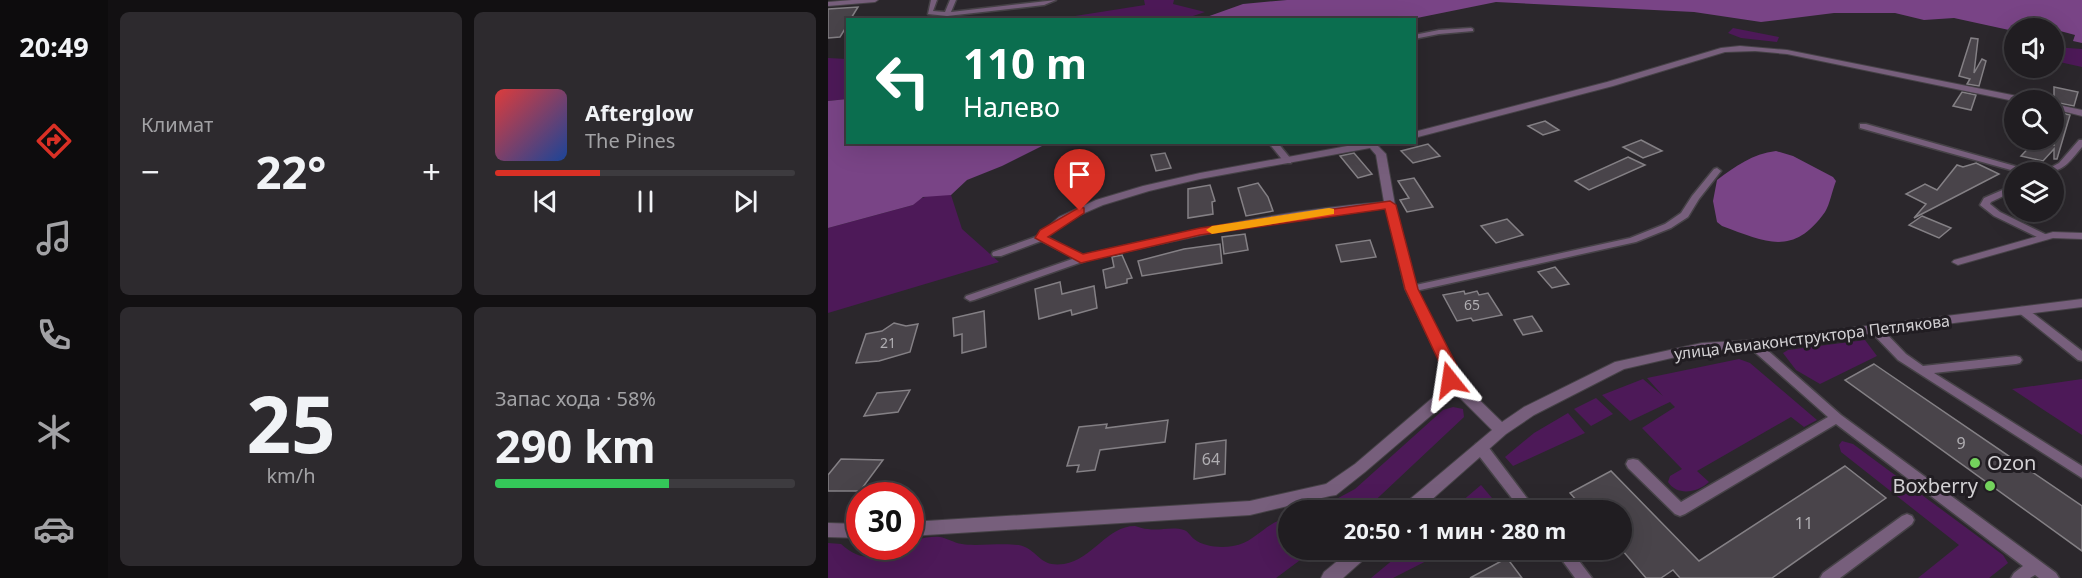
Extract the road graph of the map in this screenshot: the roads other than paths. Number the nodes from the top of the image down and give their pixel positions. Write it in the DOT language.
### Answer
graph roads {
  1 [pos="875,0"];
  2 [pos="934,0"];
  3 [pos="953,0"];
  4 [pos="1053,0"];
  5 [pos="828,4"];
  6 [pos="947,14"];
  7 [pos="1471,30"];
  8 [pos="1416,37"];
  9 [pos="2004,96"];
  10 [pos="2064,109"];
  11 [pos="2082,113"];
  12 [pos="1863,126"];
  13 [pos="1416,134"];
  14 [pos="2082,142"];
  15 [pos="1274,144"];
  16 [pos="1378,144"];
  17 [pos="1288,161"];
  18 [pos="2064,163"];
  19 [pos="2004,166"];
  20 [pos="1717,171"];
  21 [pos="2004,192"];
  22 [pos="1390,205"];
  23 [pos="2004,217"];
  24 [pos="2013,222"];
  25 [pos="2082,236"];
  26 [pos="2044,237"];
  27 [pos="1041,238"];
  28 [pos="997,255"];
  29 [pos="1081,259"];
  30 [pos="1958,262"];
  31 [pos="1411,289"];
  32 [pos="970,298"];
  33 [pos="2082,303"];
  34 [pos="2022,310"];
  35 [pos="1875,329"];
  36 [pos="1753,344"];
  37 [pos="2082,357"];
  38 [pos="2016,360"];
  39 [pos="1921,370"];
  40 [pos="1450,380"];
  41 [pos="1837,418"];
  42 [pos="1502,430"];
  43 [pos="1481,448"];
  44 [pos="1633,465"];
  45 [pos="2082,473"];
  46 [pos="1421,500"];
  47 [pos="1521,500"];
  48 [pos="1907,520"];
  49 [pos="924,528"];
  50 [pos="828,530"];
  51 [pos="846,531"];
  52 [pos="1351,560"];
  53 [pos="1569,560"];
  54 [pos="2034,566"];
  55 [pos="1330,578"];
  56 [pos="1584,578"];
  57 [pos="1828,578"];
  58 [pos="2019,578"];
  59 [pos="2051,578"];
  1 -- 5 [label="street"];
  2 -- 6 [label="lane"];
  3 -- 6 [label="lane"];
  4 -- 6 [label="lane"];
  7 -- 8 [label="lane"];
  9 -- 13 [label="street"];
  10 -- 11 [label="street"];
  12 -- 19 [label="lane"];
  14 -- 18 [label="lane"];
  15 -- 17 [label="lane"];
  16 -- 17 [label="street"];
  16 -- 22 [label="street"];
  17 -- 27 [label="street"];
  20 -- 31 [label="lane"];
  21 -- 23 [label="lane"];
  22 -- 29 [label="street"];
  22 -- 31 [label="street"];
  24 -- 26 [label="lane"];
  25 -- 26 [label="street"];
  26 -- 30 [label="street"];
  27 -- 28 [label="lane"];
  27 -- 29 [label="street"];
  29 -- 32 [label="lane"];
  31 -- 40 [label="street"];
  33 -- 34 [label="street, улица Авиаконструктора Петлякова"];
  34 -- 35 [label="street, улица Авиаконструктора Петлякова"];
  34 -- 37 [label="lane"];
  35 -- 36 [label="street, улица Авиаконструктора Петлякова"];
  35 -- 39 [label="lane"];
  36 -- 41 [label="lane"];
  36 -- 42 [label="street, улица Авиаконструктора Петлякова"];
  38 -- 39 [label="lane"];
  39 -- 45 [label="lane"];
  40 -- 42 [label="street"];
  40 -- 49 [label="street"];
  41 -- 44 [label="lane"];
  41 -- 54 [label="lane"];
  42 -- 43 [label="street, улица Авиаконструктора Петлякова"];
  43 -- 46 [label="street, улица Авиаконструктора Петлякова"];
  43 -- 47 [label="lane"];
  48 -- 57 [label="lane"];
  50 -- 51 [label="street"];
  52 -- 55 [label="street"];
  53 -- 56 [label="lane"];
  54 -- 58 [label="lane"];
  54 -- 59 [label="lane"];
}
